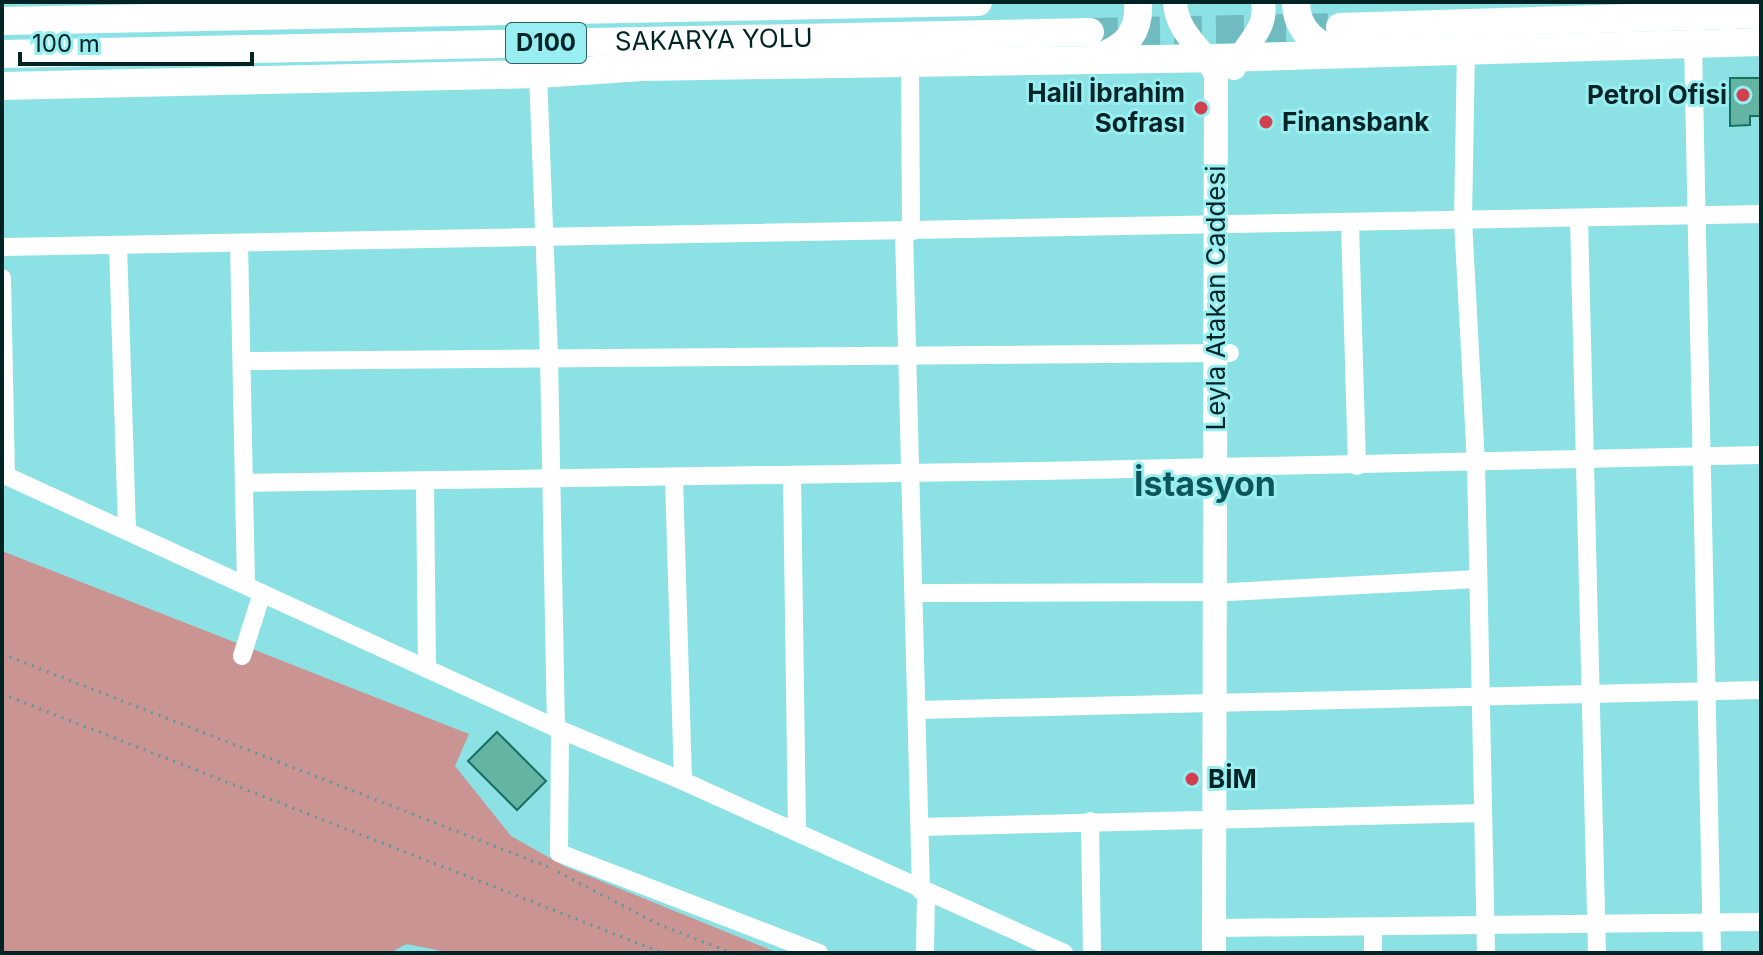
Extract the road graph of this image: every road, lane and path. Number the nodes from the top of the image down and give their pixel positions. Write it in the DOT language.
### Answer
graph roads {
  1 [pos="463,2"];
  2 [pos="978,2"];
  3 [pos="1138,2"];
  4 [pos="1175,2"];
  5 [pos="1263,2"];
  6 [pos="1296,2"];
  7 [pos="1761,14"];
  8 [pos="297,18"];
  9 [pos="2,21"];
  10 [pos="1340,27"];
  11 [pos="1761,42"];
  12 [pos="1693,43"];
  13 [pos="1092,45"];
  14 [pos="288,48"];
  15 [pos="1466,49"];
  16 [pos="1360,53"];
  17 [pos="6,54"];
  18 [pos="910,61"];
  19 [pos="642,67"];
  20 [pos="1223,73"];
  21 [pos="538,74"];
  22 [pos="308,80"];
  23 [pos="2,86"];
  24 [pos="1761,214"];
  25 [pos="1697,215"];
  26 [pos="1579,219"];
  27 [pos="1463,220"];
  28 [pos="1350,224"];
  29 [pos="1223,225"];
  30 [pos="908,232"];
  31 [pos="545,238"];
  32 [pos="239,243"];
  33 [pos="118,245"];
  34 [pos="2,247"];
  35 [pos="2,278"];
  36 [pos="908,353"];
  37 [pos="1223,353"];
  38 [pos="549,356"];
  39 [pos="242,361"];
  40 [pos="1761,455"];
  41 [pos="1702,456"];
  42 [pos="1587,460"];
  43 [pos="1476,463"];
  44 [pos="1357,466"];
  45 [pos="1223,470"];
  46 [pos="911,471"];
  47 [pos="4,475"];
  48 [pos="792,475"];
  49 [pos="674,477"];
  50 [pos="551,480"];
  51 [pos="425,481"];
  52 [pos="245,483"];
  53 [pos="127,530"];
  54 [pos="1478,579"];
  55 [pos="254,589"];
  56 [pos="1221,592"];
  57 [pos="914,593"];
  58 [pos="2,654"];
  59 [pos="242,656"];
  60 [pos="427,669"];
  61 [pos="1761,690"];
  62 [pos="1707,691"];
  63 [pos="1592,693"];
  64 [pos="2,694"];
  65 [pos="1481,695"];
  66 [pos="1221,704"];
  67 [pos="917,710"];
  68 [pos="558,729"];
  69 [pos="683,781"];
  70 [pos="1483,813"];
  71 [pos="1221,820"];
  72 [pos="1090,821"];
  73 [pos="920,827"];
  74 [pos="797,832"];
  75 [pos="924,892"];
  76 [pos="1761,922"];
  77 [pos="1711,923"];
  78 [pos="1597,924"];
  79 [pos="1486,926"];
  80 [pos="1222,927"];
  81 [pos="1373,927"];
  82 [pos="663,953"];
  83 [pos="732,953"];
  84 [pos="819,953"];
  85 [pos="925,953"];
  86 [pos="1064,953"];
  87 [pos="1092,953"];
  88 [pos="1214,953"];
  89 [pos="1229,953"];
  90 [pos="1373,953"];
  91 [pos="1486,953"];
  92 [pos="1597,953"];
  93 [pos="1712,953"];
  1 -- 8 [label="highway"];
  2 -- 8 [label="highway, D100"];
  3 -- 13 [label="highway"];
  4 -- 20 [label="main road"];
  5 -- 20 [label="main road"];
  6 -- 16 [label="highway"];
  7 -- 10 [label="highway"];
  8 -- 9 [label="highway, D100"];
  11 -- 12 [label="highway"];
  12 -- 15 [label="highway"];
  12 -- 25 [label="street"];
  13 -- 14 [label="highway, SAKARYA YOLU / D100"];
  13 -- 18 [label="highway"];
  13 -- 20 [label="highway"];
  14 -- 17 [label="highway, SAKARYA YOLU / D100"];
  14 -- 19 [label="highway"];
  15 -- 16 [label="highway"];
  15 -- 27 [label="street"];
  16 -- 20 [label="highway"];
  17 -- 22 [label="highway"];
  18 -- 19 [label="highway"];
  18 -- 30 [label="street"];
  19 -- 21 [label="highway"];
  20 -- 29 [label="main road, Leyla Atakan Caddesi"];
  21 -- 22 [label="highway"];
  21 -- 31 [label="street"];
  22 -- 23 [label="highway"];
  24 -- 25 [label="street"];
  25 -- 26 [label="street"];
  25 -- 41 [label="street"];
  26 -- 27 [label="street"];
  26 -- 42 [label="street"];
  27 -- 28 [label="street"];
  27 -- 43 [label="street"];
  28 -- 29 [label="street"];
  28 -- 44 [label="street"];
  29 -- 30 [label="street"];
  29 -- 37 [label="main road, Leyla Atakan Caddesi"];
  30 -- 31 [label="street"];
  30 -- 36 [label="street"];
  31 -- 32 [label="street"];
  31 -- 38 [label="street"];
  32 -- 33 [label="street"];
  32 -- 39 [label="street"];
  33 -- 34 [label="street"];
  33 -- 53 [label="street"];
  35 -- 47 [label="street"];
  36 -- 37 [label="street"];
  36 -- 38 [label="street"];
  36 -- 46 [label="street"];
  37 -- 45 [label="main road, Leyla Atakan Caddesi"];
  38 -- 39 [label="street"];
  38 -- 50 [label="street"];
  39 -- 52 [label="street"];
  40 -- 41 [label="street"];
  41 -- 42 [label="street"];
  41 -- 62 [label="street"];
  42 -- 43 [label="street"];
  42 -- 63 [label="street"];
  43 -- 44 [label="street"];
  43 -- 54 [label="street"];
  44 -- 45 [label="street"];
  45 -- 46 [label="street"];
  45 -- 56 [label="main road, Leyla Atakan Caddesi"];
  46 -- 48 [label="street"];
  46 -- 57 [label="street"];
  47 -- 53 [label="street"];
  48 -- 49 [label="street"];
  48 -- 74 [label="street"];
  49 -- 50 [label="street"];
  49 -- 69 [label="street"];
  50 -- 51 [label="street"];
  50 -- 68 [label="street"];
  51 -- 52 [label="street"];
  51 -- 60 [label="street"];
  52 -- 55 [label="street"];
  53 -- 55 [label="street"];
  54 -- 56 [label="street"];
  54 -- 65 [label="street"];
  55 -- 59 [label="street"];
  55 -- 60 [label="street"];
  56 -- 57 [label="street"];
  56 -- 66 [label="main road, Leyla Atakan Caddesi"];
  57 -- 67 [label="street"];
  58 -- 83 [label="path"];
  60 -- 68 [label="street"];
  61 -- 62 [label="street"];
  62 -- 63 [label="street"];
  62 -- 77 [label="street"];
  63 -- 65 [label="street"];
  63 -- 78 [label="street"];
  64 -- 82 [label="path"];
  65 -- 66 [label="street"];
  65 -- 70 [label="street"];
  66 -- 67 [label="street"];
  66 -- 71 [label="main road, Leyla Atakan Caddesi"];
  67 -- 73 [label="street"];
  68 -- 69 [label="street"];
  68 -- 84 [label="street"];
  69 -- 74 [label="street"];
  70 -- 71 [label="street"];
  70 -- 79 [label="street"];
  71 -- 72 [label="street"];
  71 -- 80 [label="main road, Leyla Atakan Caddesi"];
  72 -- 73 [label="street"];
  72 -- 87 [label="street"];
  73 -- 75 [label="street"];
  74 -- 75 [label="street"];
  75 -- 85 [label="street"];
  75 -- 86 [label="street"];
  76 -- 77 [label="street"];
  77 -- 78 [label="street"];
  77 -- 93 [label="street"];
  78 -- 79 [label="street"];
  78 -- 92 [label="street"];
  79 -- 81 [label="street"];
  79 -- 91 [label="street"];
  80 -- 81 [label="street"];
  80 -- 88 [label="main road, Leyla Atakan Caddesi"];
  80 -- 89 [label="main road, Leyla Atakan Caddesi"];
  81 -- 90 [label="street"];
}
